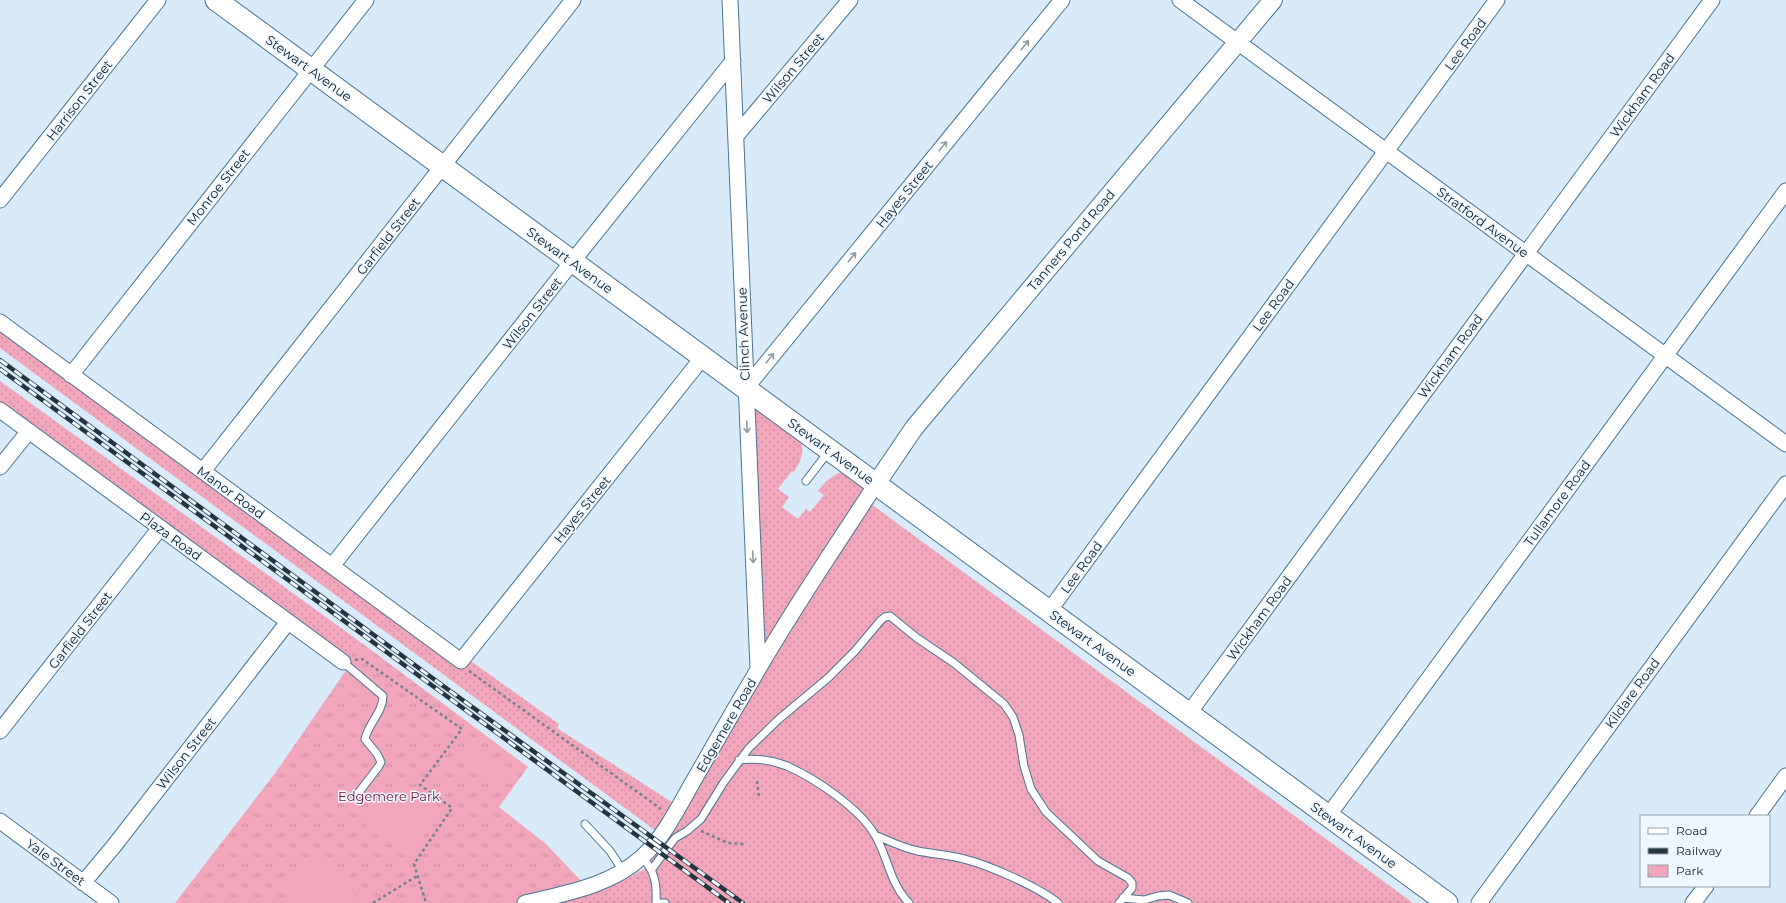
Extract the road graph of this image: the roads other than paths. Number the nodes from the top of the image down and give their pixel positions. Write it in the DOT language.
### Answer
graph roads {
  1 [pos="158,0"];
  2 [pos="216,0"];
  3 [pos="366,0"];
  4 [pos="573,0"];
  5 [pos="730,0"];
  6 [pos="850,0"];
  7 [pos="1062,0"];
  8 [pos="1180,0"];
  9 [pos="1273,0"];
  10 [pos="1497,0"];
  11 [pos="1712,0"];
  12 [pos="1238,42"];
  13 [pos="733,61"];
  14 [pos="311,70"];
  15 [pos="736,136"];
  16 [pos="1386,151"];
  17 [pos="443,166"];
  18 [pos="1786,191"];
  19 [pos="0,200"];
  20 [pos="1526,253"];
  21 [pos="572,262"];
  22 [pos="0,322"];
  23 [pos="1665,355"];
  24 [pos="703,358"];
  25 [pos="71,375"];
  26 [pos="746,388"];
  27 [pos="0,410"];
  28 [pos="29,431"];
  29 [pos="1786,444"];
  30 [pos="829,450"];
  31 [pos="0,467"];
  32 [pos="203,471"];
  33 [pos="806,481"];
  34 [pos="876,484"];
  35 [pos="1786,484"];
  36 [pos="160,528"];
  37 [pos="332,566"];
  38 [pos="1049,611"];
  39 [pos="288,622"];
  40 [pos="461,661"];
  41 [pos="343,662"];
  42 [pos="758,668"];
  43 [pos="1189,713"];
  44 [pos="0,731"];
  45 [pos="739,760"];
  46 [pos="1786,776"];
  47 [pos="356,796"];
  48 [pos="1758,815"];
  49 [pos="1328,816"];
  50 [pos="0,821"];
  51 [pos="585,824"];
  52 [pos="875,835"];
  53 [pos="642,857"];
  54 [pos="652,869"];
  55 [pos="623,871"];
  56 [pos="83,883"];
  57 [pos="1705,887"];
  58 [pos="1121,901"];
  59 [pos="112,903"];
  60 [pos="526,903"];
  61 [pos="656,903"];
  62 [pos="665,903"];
  63 [pos="908,903"];
  64 [pos="1058,903"];
  65 [pos="1188,903"];
  66 [pos="1447,903"];
  67 [pos="1479,903"];
  68 [pos="1693,903"];
  1 -- 19 [label="street, Harrison Street"];
  2 -- 14 [label="main road, Stewart Avenue"];
  3 -- 14 [label="street, Monroe Street"];
  4 -- 17 [label="street, Garfield Street"];
  5 -- 13 [label="street, Clinch Avenue"];
  6 -- 15 [label="street, Wilson Street"];
  26 -- 7 [label="street, Hayes Street, one-way"];
  8 -- 12 [label="street, Stratford Avenue"];
  9 -- 12 [label="street, Tanners Pond Road"];
  10 -- 16 [label="street, Lee Road"];
  11 -- 20 [label="street, Wickham Road"];
  12 -- 16 [label="street, Stratford Avenue"];
  12 -- 34 [label="street, Tanners Pond Road"];
  13 -- 15 [label="street, Clinch Avenue"];
  13 -- 21 [label="street, Wilson Street"];
  14 -- 17 [label="main road, Stewart Avenue"];
  14 -- 25 [label="street, Monroe Street"];
  15 -- 26 [label="street, Clinch Avenue"];
  16 -- 20 [label="street, Stratford Avenue"];
  16 -- 38 [label="street, Lee Road"];
  17 -- 21 [label="main road, Stewart Avenue"];
  17 -- 32 [label="street, Garfield Street"];
  18 -- 23 [label="street, Tullamore Road"];
  20 -- 23 [label="street, Stratford Avenue"];
  20 -- 43 [label="street, Wickham Road"];
  21 -- 24 [label="main road, Stewart Avenue"];
  21 -- 37 [label="street, Wilson Street"];
  22 -- 25 [label="street, Manor Road"];
  23 -- 29 [label="street, Stratford Avenue"];
  23 -- 49 [label="street, Tullamore Road"];
  24 -- 26 [label="main road, Stewart Avenue"];
  24 -- 40 [label="street, Hayes Street"];
  25 -- 32 [label="street, Manor Road"];
  26 -- 30 [label="main road, Stewart Avenue"];
  26 -- 42 [label="street, Clinch Avenue, one-way"];
  27 -- 28 [label="street, Plaza Road"];
  28 -- 31 [label="street"];
  28 -- 36 [label="street, Plaza Road"];
  30 -- 33 [label="lane"];
  30 -- 34 [label="main road, Stewart Avenue"];
  32 -- 37 [label="street, Manor Road"];
  34 -- 38 [label="main road, Stewart Avenue"];
  34 -- 42 [label="street, Edgemere Road"];
  35 -- 67 [label="street, Kildare Road"];
  36 -- 39 [label="street, Plaza Road"];
  36 -- 44 [label="street, Garfield Street"];
  37 -- 40 [label="street, Manor Road"];
  38 -- 43 [label="main road, Stewart Avenue"];
  39 -- 41 [label="street, Plaza Road"];
  39 -- 56 [label="street, Wilson Street"];
  41 -- 47 [label="lane"];
  42 -- 53 [label="street, Edgemere Road"];
  43 -- 49 [label="main road, Stewart Avenue"];
  45 -- 52 [label="lane"];
  45 -- 54 [label="lane"];
  45 -- 58 [label="lane"];
  46 -- 48 [label="street"];
  49 -- 66 [label="main road, Stewart Avenue"];
  50 -- 56 [label="street, Yale Street"];
  51 -- 55 [label="lane"];
  52 -- 63 [label="lane"];
  52 -- 64 [label="lane"];
  53 -- 54 [label="lane"];
  53 -- 55 [label="street, Edgemere Road"];
  54 -- 61 [label="lane"];
  55 -- 60 [label="street, Edgemere Road"];
  56 -- 59 [label="street, Yale Street"];
  57 -- 68 [label="street"];
  58 -- 65 [label="lane"];
  61 -- 62 [label="lane"];
}
